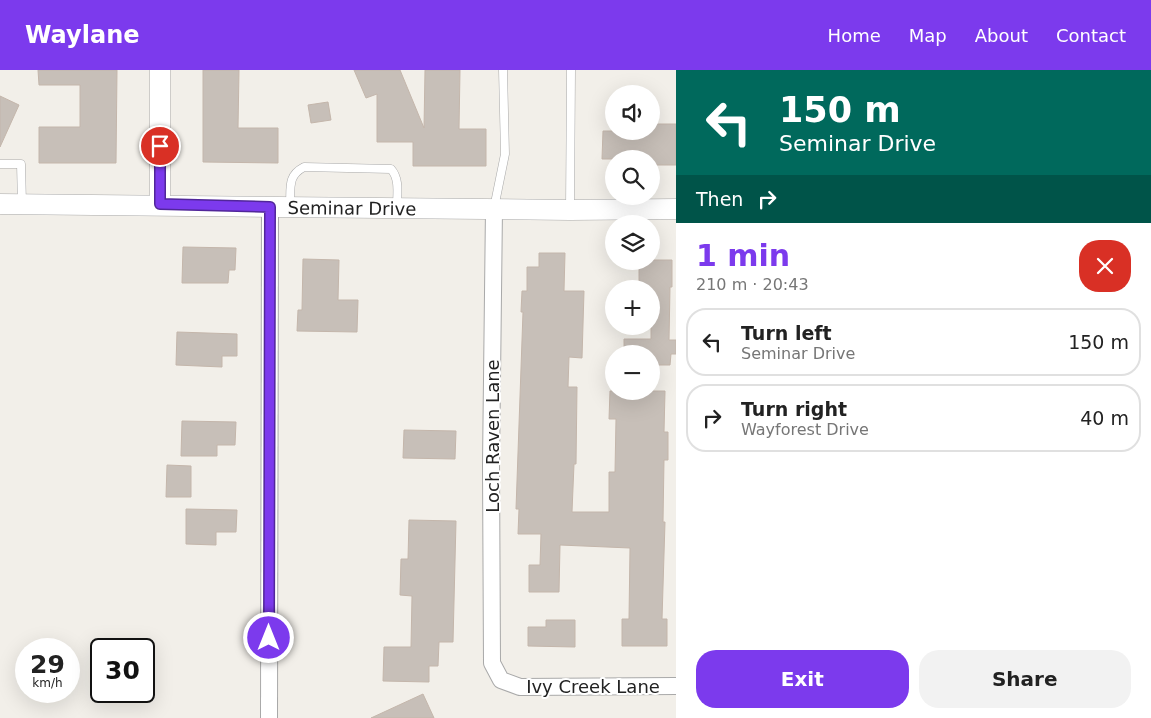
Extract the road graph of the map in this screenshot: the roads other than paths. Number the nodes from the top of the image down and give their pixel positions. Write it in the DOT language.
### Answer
graph roads {
  1 [pos="160,70"];
  2 [pos="503,70"];
  3 [pos="571,70"];
  4 [pos="0,164"];
  5 [pos="0,204"];
  6 [pos="22,204"];
  7 [pos="160,204"];
  8 [pos="270,207"];
  9 [pos="290,207"];
  10 [pos="397,208"];
  11 [pos="494,208"];
  12 [pos="676,209"];
  13 [pos="570,210"];
  14 [pos="492,663"];
  15 [pos="676,686"];
  16 [pos="269,718"];
  1 -- 7 [label="street"];
  2 -- 11 [label="lane"];
  3 -- 13 [label="lane"];
  4 -- 6 [label="lane"];
  5 -- 6 [label="street, Seminar Drive"];
  6 -- 7 [label="street, Seminar Drive"];
  7 -- 8 [label="street, Seminar Drive"];
  8 -- 9 [label="street, Seminar Drive"];
  8 -- 16 [label="street"];
  9 -- 10 [label="street, Seminar Drive"];
  9 -- 10 [label="lane"];
  10 -- 11 [label="street, Seminar Drive"];
  11 -- 13 [label="street, Seminar Drive"];
  11 -- 14 [label="street, Loch Raven Lane"];
  12 -- 13 [label="street, Seminar Drive"];
  14 -- 15 [label="street, Ivy Creek Lane"];
}
